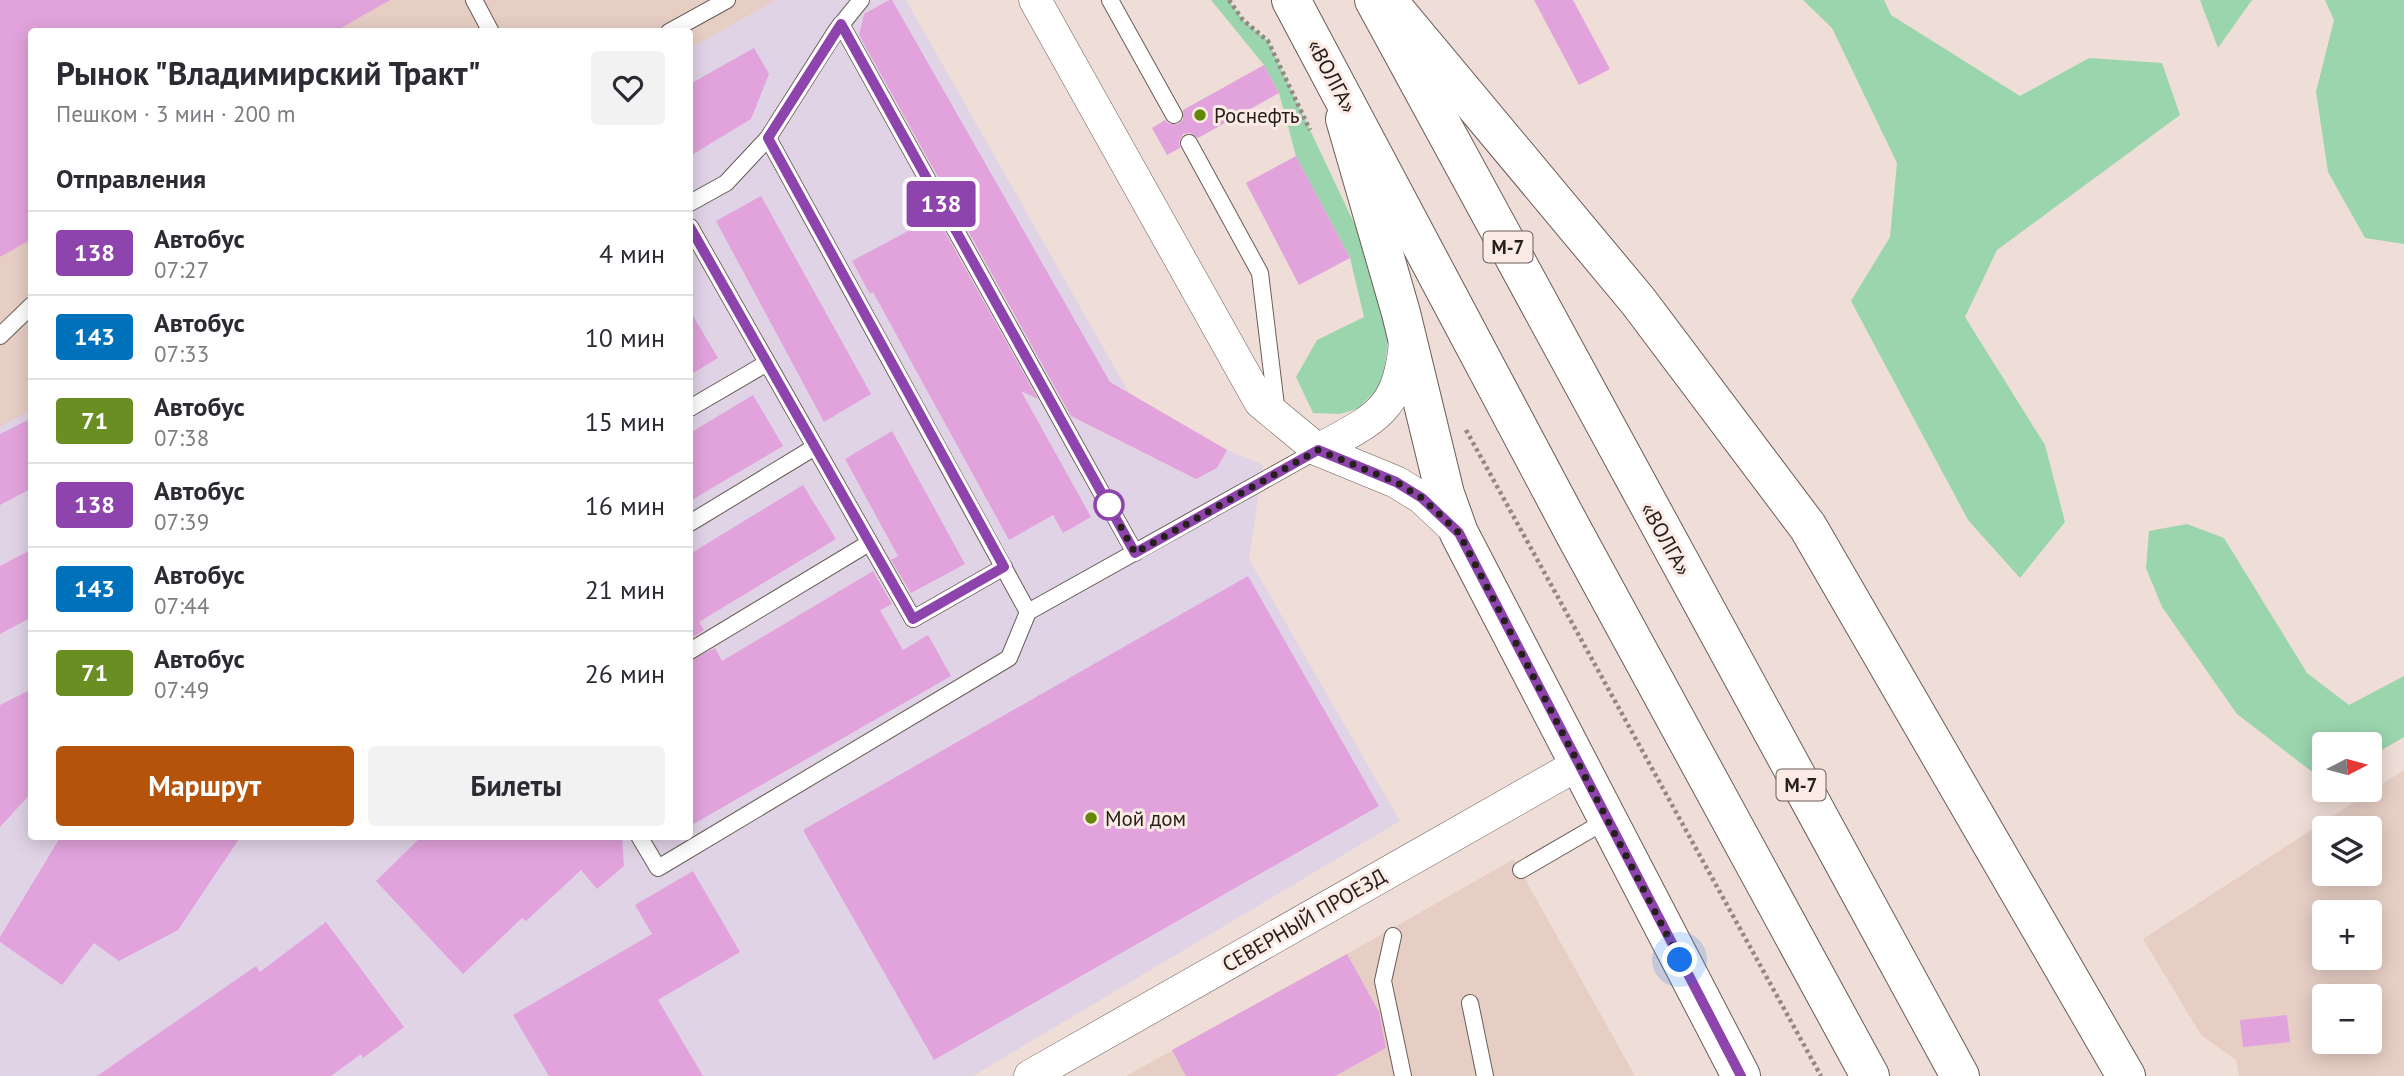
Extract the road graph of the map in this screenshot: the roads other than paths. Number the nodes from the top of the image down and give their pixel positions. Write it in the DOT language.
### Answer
graph roads {
  1 [pos="474,0"];
  2 [pos="727,0"];
  3 [pos="861,0"];
  4 [pos="1035,0"];
  5 [pos="1110,0"];
  6 [pos="1291,0"];
  7 [pos="1374,0"];
  8 [pos="1387,0"];
  9 [pos="841,24"];
  10 [pos="489,28"];
  11 [pos="676,28"];
  12 [pos="1333,77"];
  13 [pos="1174,115"];
  14 [pos="768,138"];
  15 [pos="1189,143"];
  16 [pos="693,201"];
  17 [pos="693,232"];
  18 [pos="28,309"];
  19 [pos="1406,332"];
  20 [pos="0,336"];
  21 [pos="767,363"];
  22 [pos="693,406"];
  23 [pos="1277,417"];
  24 [pos="815,447"];
  25 [pos="1318,450"];
  26 [pos="693,521"];
  27 [pos="1459,533"];
  28 [pos="869,543"];
  29 [pos="1135,553"];
  30 [pos="1004,567"];
  31 [pos="1028,612"];
  32 [pos="693,649"];
  33 [pos="1577,765"];
  34 [pos="1607,820"];
  35 [pos="641,840"];
  36 [pos="1521,870"];
  37 [pos="1393,936"];
  38 [pos="1470,1003"];
  39 [pos="1030,1076"];
  40 [pos="1404,1076"];
  41 [pos="1485,1076"];
  42 [pos="1741,1076"];
  43 [pos="1870,1076"];
  44 [pos="1960,1076"];
  45 [pos="2126,1076"];
  1 -- 10 [label="lane"];
  2 -- 11 [label="lane"];
  3 -- 9 [label="lane"];
  4 -- 23 [label="street"];
  5 -- 13 [label="lane"];
  6 -- 12 [label="main road, «ВОЛГА»"];
  7 -- 44 [label="main road, «ВОЛГА» / М-7"];
  8 -- 45 [label="main road"];
  9 -- 14 [label="lane"];
  9 -- 29 [label="lane"];
  12 -- 19 [label="main road"];
  12 -- 43 [label="main road, «ВОЛГА»"];
  14 -- 16 [label="lane"];
  14 -- 30 [label="lane"];
  15 -- 23 [label="lane"];
  17 -- 21 [label="lane"];
  18 -- 20 [label="lane"];
  19 -- 25 [label="street"];
  19 -- 27 [label="main road"];
  21 -- 22 [label="lane"];
  21 -- 24 [label="lane"];
  23 -- 25 [label="street"];
  24 -- 26 [label="lane"];
  24 -- 28 [label="lane"];
  25 -- 27 [label="street"];
  25 -- 29 [label="lane"];
  27 -- 33 [label="main road"];
  28 -- 30 [label="lane"];
  28 -- 32 [label="lane"];
  29 -- 31 [label="lane"];
  30 -- 31 [label="lane"];
  31 -- 35 [label="lane"];
  33 -- 34 [label="main road"];
  33 -- 39 [label="street, СЕВЕРНЫЙ ПРОЕЗД"];
  34 -- 36 [label="lane"];
  34 -- 42 [label="main road"];
  37 -- 40 [label="lane"];
  38 -- 41 [label="lane"];
}
